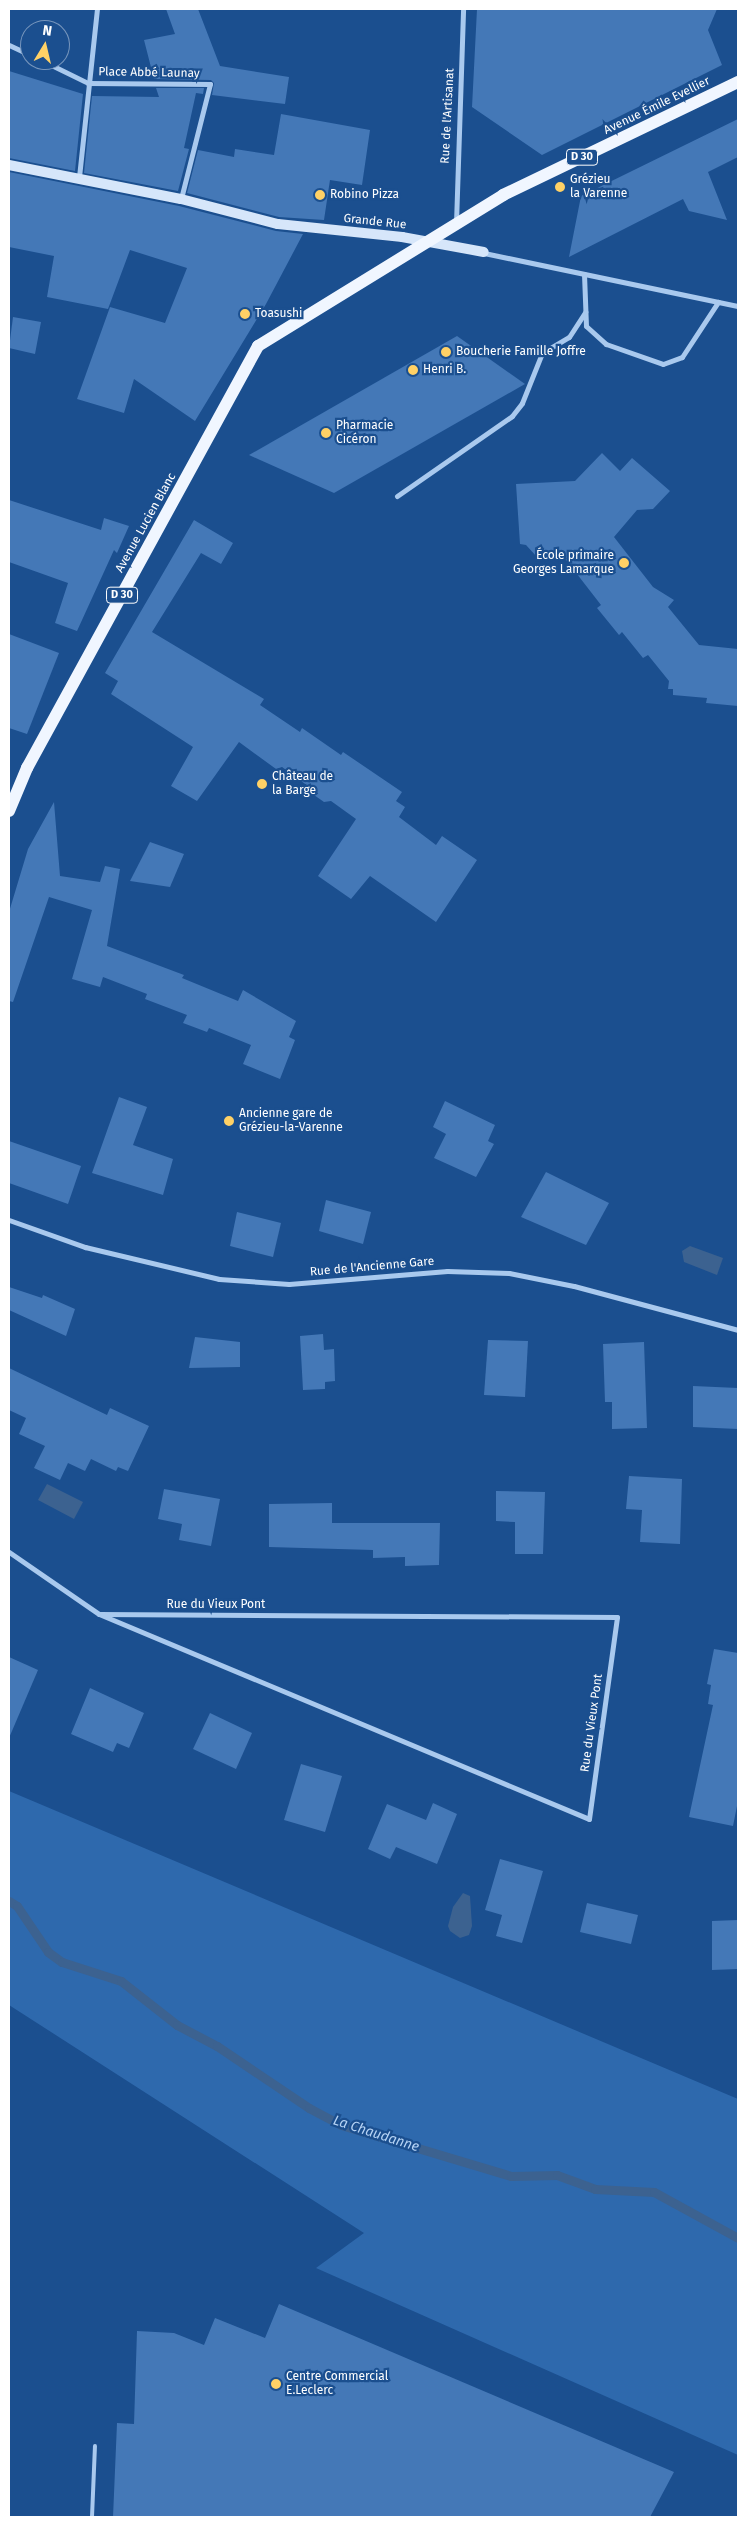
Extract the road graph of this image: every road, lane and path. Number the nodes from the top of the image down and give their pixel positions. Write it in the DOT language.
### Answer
graph roads {
  1 [pos="97,9"];
  2 [pos="463,9"];
  3 [pos="61,70"];
  4 [pos="738,82"];
  5 [pos="88,83"];
  6 [pos="9,164"];
  7 [pos="79,177"];
  8 [pos="181,199"];
  9 [pos="456,224"];
  10 [pos="429,241"];
  11 [pos="484,252"];
  12 [pos="584,274"];
  13 [pos="718,302"];
  14 [pos="738,306"];
  15 [pos="585,312"];
  16 [pos="397,496"];
  17 [pos="9,811"];
  18 [pos="9,1220"];
  19 [pos="738,1330"];
  20 [pos="9,1552"];
  21 [pos="99,1614"];
  22 [pos="95,2446"];
  23 [pos="92,2517"];
  1 -- 5 [label="street, Place Abbé Launay"];
  2 -- 9 [label="street, Rue de l'Artisanat"];
  3 -- 5 [label="street, Place Abbé Launay"];
  4 -- 9 [label="main road, Avenue Émile Evellier / D 30"];
  5 -- 7 [label="street"];
  5 -- 8 [label="street, Place Abbé Launay"];
  6 -- 7 [label="street, Grande Rue"];
  7 -- 8 [label="street, Grande Rue"];
  8 -- 10 [label="street, Grande Rue"];
  9 -- 10 [label="main road, Avenue Émile Evellier / D 30"];
  10 -- 11 [label="street, Grande Rue"];
  10 -- 17 [label="main road, Avenue Lucien Blanc / D 30"];
  11 -- 12 [label="street, Grande Rue"];
  12 -- 13 [label="street, Grande Rue"];
  12 -- 15 [label="street"];
  13 -- 14 [label="street, Grande Rue"];
  13 -- 15 [label="street"];
  15 -- 16 [label="street"];
  18 -- 19 [label="street, Rue de l'Ancienne Gare"];
  20 -- 21 [label="street, Rue du Vieux Pont"];
  21 -- 21 [label="street, Rue du Vieux Pont"];
  22 -- 23 [label="lane"];
}
